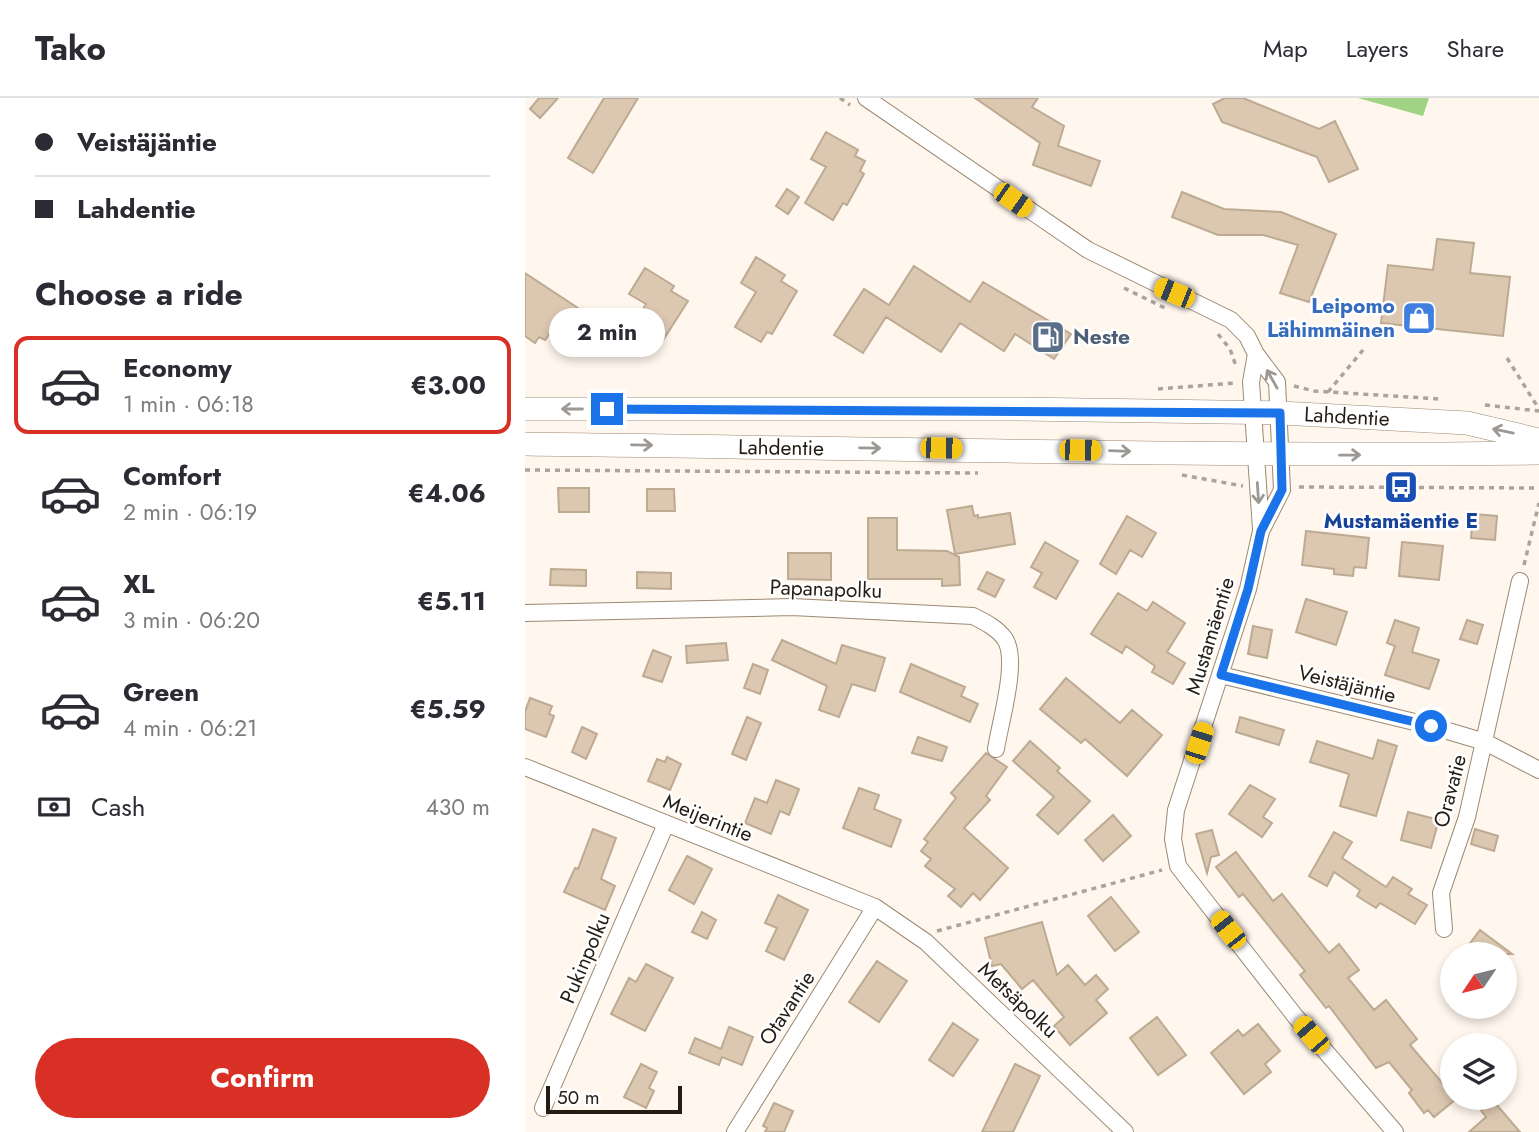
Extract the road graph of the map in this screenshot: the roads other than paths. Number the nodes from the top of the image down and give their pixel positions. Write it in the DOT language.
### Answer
graph roads {
  1 [pos="866,98"];
  2 [pos="1256,354"];
  3 [pos="525,409"];
  4 [pos="1252,412"];
  5 [pos="1280,413"];
  6 [pos="1539,440"];
  7 [pos="525,444"];
  8 [pos="1539,453"];
  9 [pos="1256,455"];
  10 [pos="1282,456"];
  11 [pos="1261,531"];
  12 [pos="1520,581"];
  13 [pos="525,613"];
  14 [pos="1221,675"];
  15 [pos="1485,742"];
  16 [pos="996,749"];
  17 [pos="525,767"];
  18 [pos="1539,771"];
  19 [pos="666,824"];
  20 [pos="875,907"];
  21 [pos="1444,929"];
  22 [pos="543,1108"];
  23 [pos="735,1132"];
  24 [pos="1125,1132"];
  25 [pos="1395,1132"];
  1 -- 2 [label="street, Mustamäentie"];
  2 -- 4 [label="street, Mustamäentie"];
  5 -- 2 [label="street, Mustamäentie, one-way"];
  4 -- 3 [label="main road, Lahdentie, one-way"];
  4 -- 5 [label="main road, Lahdentie"];
  4 -- 9 [label="street, Mustamäentie"];
  6 -- 5 [label="main road, Lahdentie, one-way"];
  5 -- 10 [label="street, Mustamäentie"];
  7 -- 9 [label="main road, Lahdentie, one-way"];
  10 -- 8 [label="main road, Lahdentie, one-way"];
  9 -- 10 [label="main road, Lahdentie"];
  9 -- 11 [label="street, Mustamäentie, one-way"];
  10 -- 11 [label="street, Mustamäentie"];
  11 -- 14 [label="street, Mustamäentie"];
  12 -- 15 [label="street, Oravatie"];
  13 -- 16 [label="street, Papanapolku"];
  14 -- 15 [label="street, Veistäjäntie"];
  14 -- 25 [label="street, Mustamäentie"];
  15 -- 18 [label="street, Veistäjäntie"];
  15 -- 21 [label="street, Oravatie"];
  17 -- 19 [label="street, Meijerintie"];
  19 -- 20 [label="street, Meijerintie"];
  19 -- 22 [label="street, Pukinpolku"];
  20 -- 23 [label="street, Otavantie"];
  20 -- 24 [label="street, Metsäpolku"];
}
